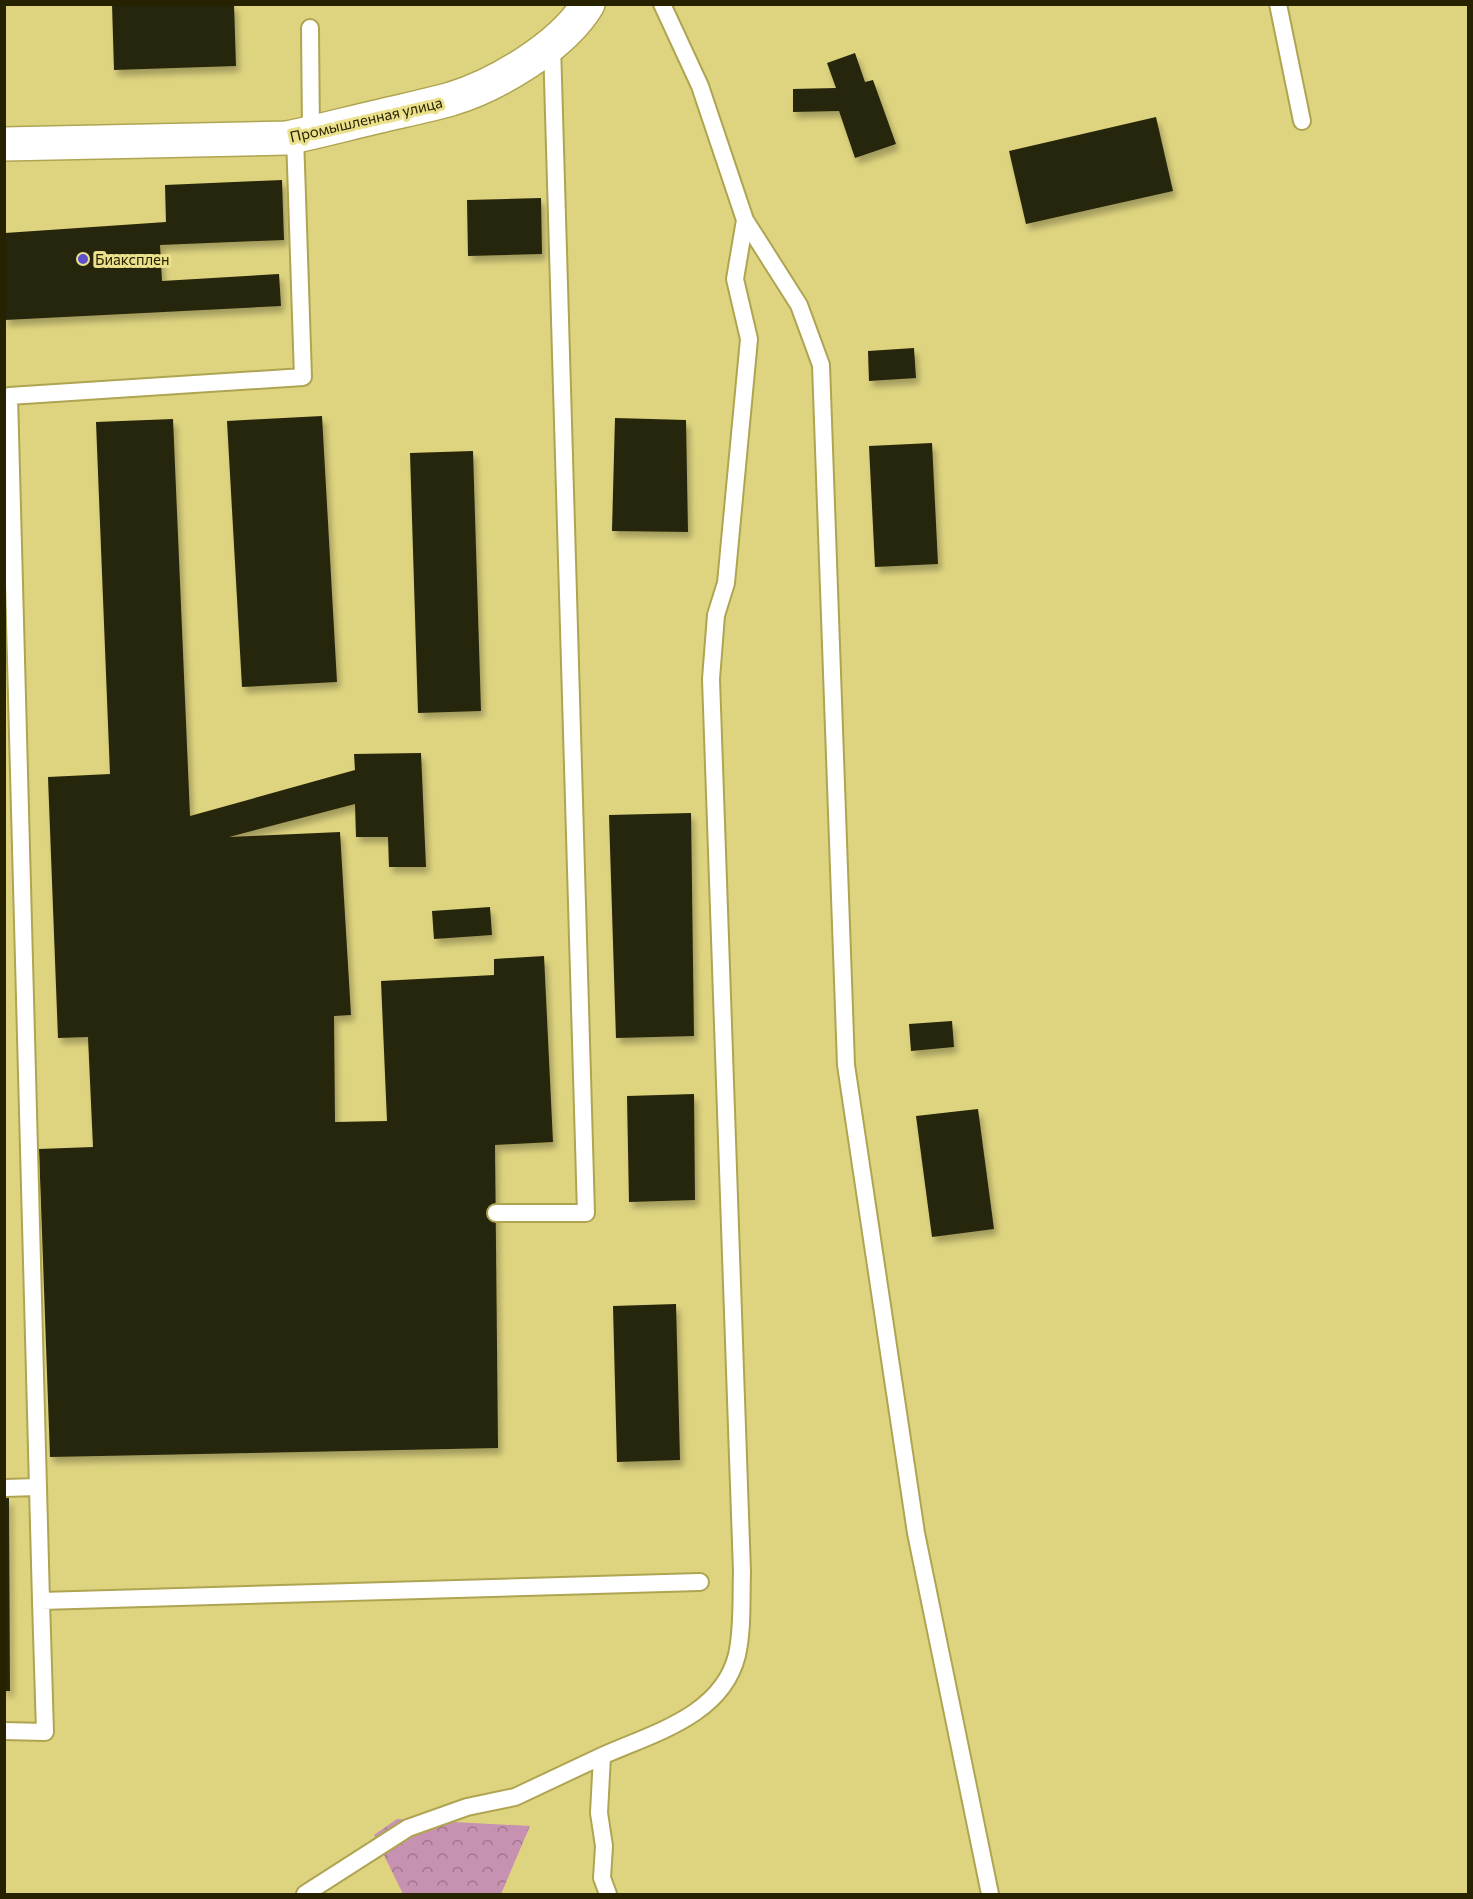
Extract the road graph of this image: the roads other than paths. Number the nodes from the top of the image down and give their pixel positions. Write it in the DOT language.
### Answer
graph roads {
  1 [pos="588,4"];
  2 [pos="662,4"];
  3 [pos="1278,4"];
  4 [pos="310,28"];
  5 [pos="552,45"];
  6 [pos="1302,121"];
  7 [pos="303,135"];
  8 [pos="4,144"];
  9 [pos="745,220"];
  10 [pos="496,1213"];
  11 [pos="38,1487"];
  12 [pos="4,1488"];
  13 [pos="700,1582"];
  14 [pos="41,1601"];
  15 [pos="4,1731"];
  16 [pos="602,1756"];
  17 [pos="305,1894"];
  18 [pos="608,1894"];
  19 [pos="990,1894"];
  1 -- 5 [label="street, Промышленная улица"];
  2 -- 9 [label="lane"];
  3 -- 6 [label="lane"];
  4 -- 7 [label="lane"];
  5 -- 7 [label="street, Промышленная улица"];
  5 -- 10 [label="lane"];
  7 -- 8 [label="street, Промышленная улица"];
  7 -- 11 [label="lane"];
  9 -- 16 [label="lane"];
  9 -- 19 [label="lane"];
  11 -- 12 [label="lane"];
  11 -- 14 [label="lane"];
  13 -- 14 [label="lane"];
  14 -- 15 [label="lane"];
  16 -- 17 [label="lane"];
  16 -- 18 [label="lane"];
}
